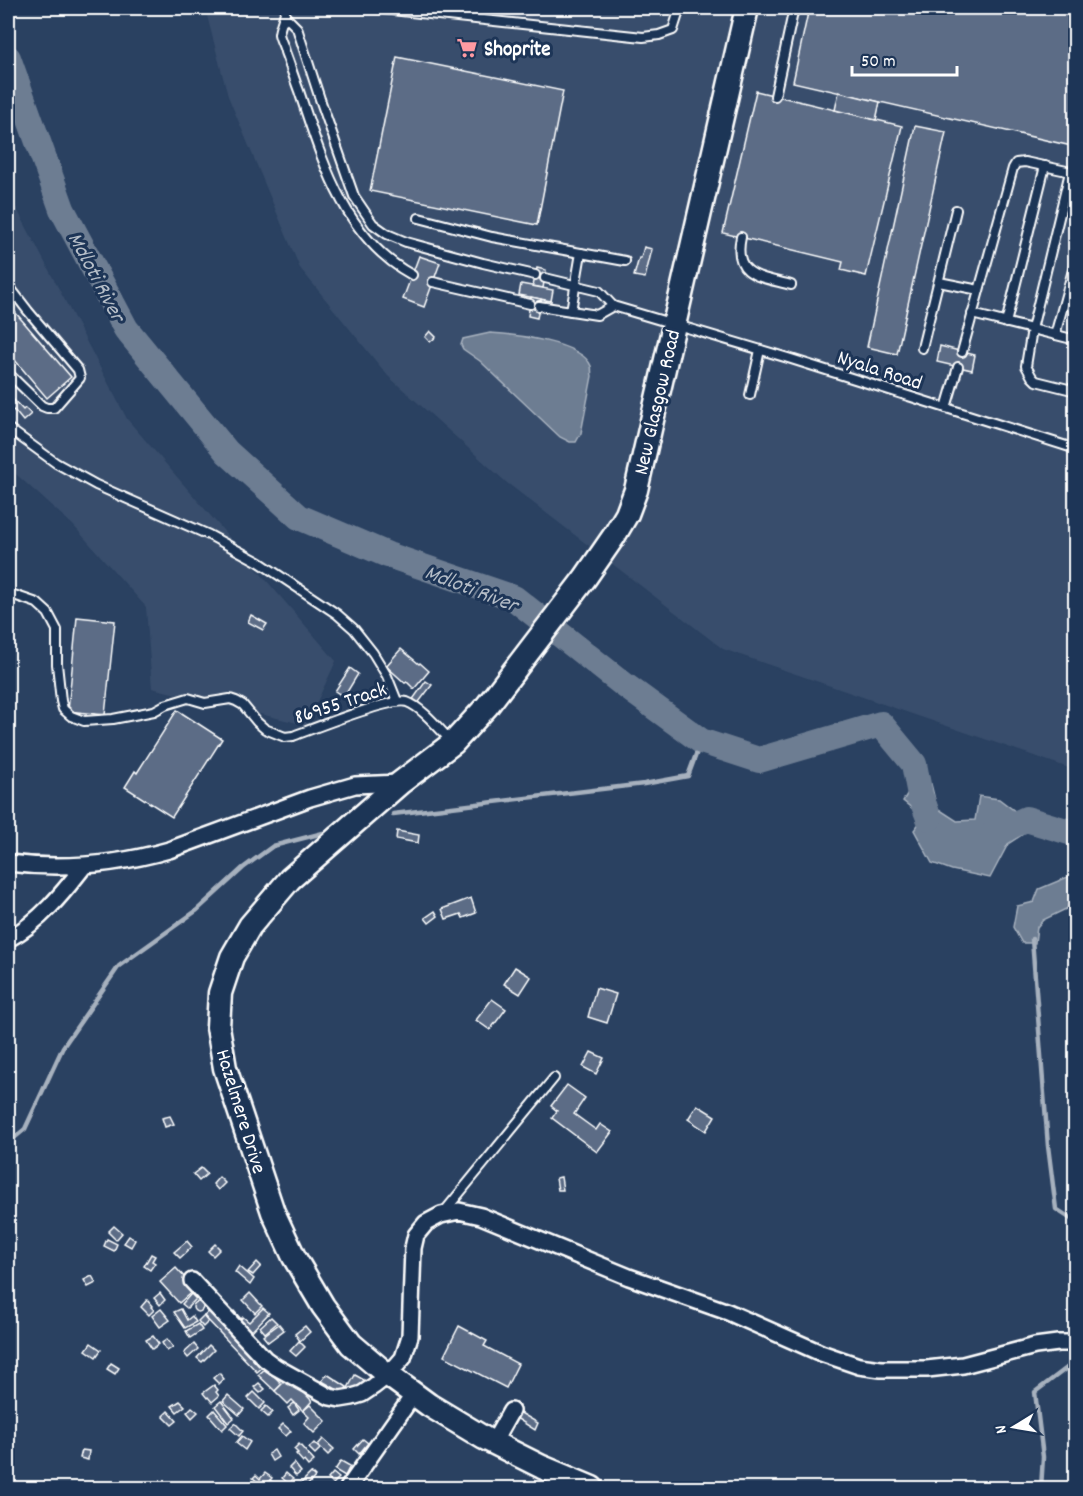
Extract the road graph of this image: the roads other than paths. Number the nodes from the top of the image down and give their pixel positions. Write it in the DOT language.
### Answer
graph roads {
  1 [pos="373,8"];
  2 [pos="680,8"];
  3 [pos="747,8"];
  4 [pos="794,8"];
  5 [pos="286,12"];
  6 [pos="775,96"];
  7 [pos="1045,166"];
  8 [pos="1073,173"];
  9 [pos="957,210"];
  10 [pos="419,218"];
  11 [pos="741,237"];
  12 [pos="581,253"];
  13 [pos="1076,259"];
  14 [pos="625,261"];
  15 [pos="412,275"];
  16 [pos="535,275"];
  17 [pos="545,278"];
  18 [pos="433,282"];
  19 [pos="939,282"];
  20 [pos="8,285"];
  21 [pos="576,285"];
  22 [pos="791,285"];
  23 [pos="979,290"];
  24 [pos="530,304"];
  25 [pos="539,306"];
  26 [pos="613,306"];
  27 [pos="571,311"];
  28 [pos="972,314"];
  29 [pos="1006,323"];
  30 [pos="674,324"];
  31 [pos="1032,329"];
  32 [pos="1055,335"];
  33 [pos="1076,340"];
  34 [pos="922,348"];
  35 [pos="760,350"];
  36 [pos="962,352"];
  37 [pos="958,367"];
  38 [pos="8,373"];
  39 [pos="1076,391"];
  40 [pos="750,395"];
  41 [pos="946,408"];
  42 [pos="8,428"];
  43 [pos="1076,449"];
  44 [pos="8,593"];
  45 [pos="397,701"];
  46 [pos="453,743"];
  47 [pos="400,783"];
  48 [pos="8,863"];
  49 [pos="84,866"];
  50 [pos="8,939"];
  51 [pos="554,1078"];
  52 [pos="441,1215"];
  53 [pos="192,1281"];
  54 [pos="1076,1343"];
  55 [pos="388,1375"];
  56 [pos="414,1394"];
  57 [pos="511,1411"];
  58 [pos="494,1443"];
  59 [pos="348,1488"];
  60 [pos="592,1488"];
  1 -- 2 [label="lane"];
  3 -- 30 [label="street, New Glasgow Road"];
  4 -- 6 [label="lane"];
  5 -- 15 [label="lane"];
  5 -- 16 [label="lane"];
  7 -- 8 [label="lane"];
  7 -- 23 [label="lane"];
  7 -- 29 [label="lane"];
  8 -- 31 [label="lane"];
  9 -- 19 [label="lane"];
  10 -- 12 [label="lane"];
  11 -- 22 [label="lane"];
  12 -- 14 [label="lane"];
  12 -- 21 [label="lane"];
  13 -- 32 [label="lane"];
  17 -- 21 [label="lane"];
  18 -- 24 [label="lane"];
  19 -- 23 [label="lane"];
  19 -- 34 [label="lane"];
  20 -- 38 [label="lane"];
  21 -- 26 [label="lane"];
  21 -- 27 [label="lane"];
  23 -- 28 [label="lane"];
  25 -- 27 [label="lane"];
  26 -- 27 [label="lane"];
  26 -- 30 [label="lane, Nyala Road"];
  28 -- 29 [label="lane"];
  28 -- 36 [label="lane"];
  29 -- 31 [label="lane"];
  30 -- 35 [label="lane, Nyala Road"];
  30 -- 46 [label="street, New Glasgow Road"];
  31 -- 32 [label="lane"];
  31 -- 39 [label="lane"];
  32 -- 33 [label="lane"];
  35 -- 40 [label="lane"];
  35 -- 41 [label="lane, Nyala Road"];
  37 -- 41 [label="lane"];
  41 -- 43 [label="lane, Nyala Road"];
  42 -- 45 [label="lane"];
  44 -- 45 [label="lane, 86955 Track"];
  45 -- 46 [label="lane, 86955 Track"];
  46 -- 47 [label="street, Hazelmere Drive"];
  47 -- 49 [label="street"];
  47 -- 55 [label="street, Hazelmere Drive"];
  48 -- 49 [label="street"];
  49 -- 50 [label="street"];
  51 -- 52 [label="lane"];
  52 -- 54 [label="street"];
  52 -- 55 [label="street"];
  53 -- 55 [label="street"];
  55 -- 56 [label="street, Hazelmere Drive"];
  56 -- 58 [label="street, Hazelmere Drive"];
  56 -- 59 [label="street"];
  57 -- 58 [label="street"];
  58 -- 60 [label="street, Hazelmere Drive"];
}
